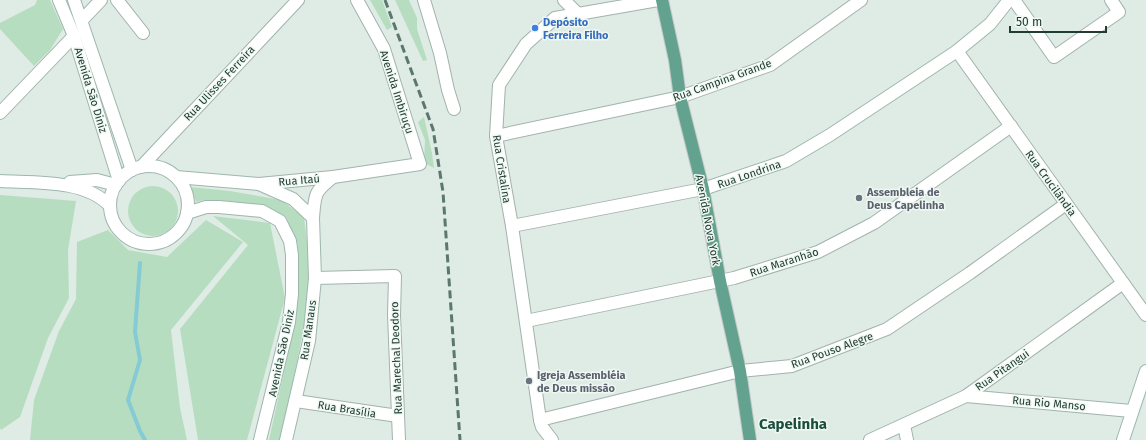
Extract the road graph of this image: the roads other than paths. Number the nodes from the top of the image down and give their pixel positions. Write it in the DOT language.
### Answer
graph roads {
  1 [pos="58,0"];
  2 [pos="74,0"];
  3 [pos="101,0"];
  4 [pos="116,0"];
  5 [pos="298,0"];
  6 [pos="357,0"];
  7 [pos="424,0"];
  8 [pos="564,0"];
  9 [pos="658,0"];
  10 [pos="662,0"];
  11 [pos="861,0"];
  12 [pos="1009,0"];
  13 [pos="1014,0"];
  14 [pos="1111,0"];
  15 [pos="579,14"];
  16 [pos="82,20"];
  17 [pos="143,32"];
  18 [pos="74,36"];
  19 [pos="957,51"];
  20 [pos="680,98"];
  21 [pos="454,109"];
  22 [pos="0,113"];
  23 [pos="1011,126"];
  24 [pos="496,136"];
  25 [pos="420,164"];
  26 [pos="136,168"];
  27 [pos="176,177"];
  28 [pos="333,177"];
  29 [pos="0,181"];
  30 [pos="117,183"];
  31 [pos="53,184"];
  32 [pos="259,184"];
  33 [pos="703,189"];
  34 [pos="1066,204"];
  35 [pos="110,206"];
  36 [pos="187,213"];
  37 [pos="313,218"];
  38 [pos="512,226"];
  39 [pos="315,278"];
  40 [pos="720,281"];
  41 [pos="1123,283"];
  42 [pos="1146,315"];
  43 [pos="526,321"];
  44 [pos="740,371"];
  45 [pos="1146,371"];
  46 [pos="966,396"];
  47 [pos="296,401"];
  48 [pos="1132,411"];
  49 [pos="398,416"];
  50 [pos="541,424"];
  51 [pos="904,425"];
  52 [pos="747,438"];
  53 [pos="260,440"];
  54 [pos="286,440"];
  55 [pos="399,440"];
  56 [pos="540,440"];
  57 [pos="552,440"];
  58 [pos="870,440"];
  59 [pos="907,440"];
  60 [pos="1123,440"];
  1 -- 18 [label="street, Avenida São Diniz"];
  2 -- 16 [label="street, Avenida São Diniz"];
  3 -- 16 [label="street"];
  4 -- 17 [label="street"];
  5 -- 26 [label="street, Rua Ulisses Ferreira"];
  6 -- 25 [label="street, Avenida Imbiruçu"];
  7 -- 21 [label="street"];
  8 -- 15 [label="street"];
  9 -- 15 [label="street, Rua Cristalina"];
  10 -- 20 [label="main road, Avenida Nova York"];
  11 -- 20 [label="street, Rua Campina Grande"];
  12 -- 19 [label="street, Rua Londrina"];
  13 -- 14 [label="street"];
  15 -- 24 [label="street, Rua Cristalina"];
  16 -- 26 [label="street, Avenida São Diniz"];
  18 -- 22 [label="street"];
  18 -- 30 [label="street, Avenida São Diniz"];
  19 -- 23 [label="street, Rua Crucilândia"];
  19 -- 33 [label="street, Rua Londrina"];
  20 -- 24 [label="street, Rua Campina Grande"];
  20 -- 33 [label="main road, Avenida Nova York"];
  23 -- 34 [label="street, Rua Crucilândia"];
  23 -- 40 [label="street, Rua Maranhão"];
  24 -- 38 [label="street, Rua Cristalina"];
  25 -- 28 [label="street, Rua Itaú"];
  26 -- 27 [label="street"];
  26 -- 30 [label="street"];
  27 -- 32 [label="street, Rua Itaú"];
  27 -- 36 [label="street"];
  28 -- 32 [label="street, Rua Itaú"];
  28 -- 37 [label="street, Rua Manaus"];
  29 -- 31 [label="street"];
  30 -- 31 [label="street"];
  30 -- 35 [label="street"];
  31 -- 35 [label="street"];
  32 -- 37 [label="street"];
  33 -- 38 [label="street, Rua Londrina"];
  33 -- 40 [label="main road, Avenida Nova York"];
  34 -- 41 [label="street, Rua Crucilândia"];
  34 -- 44 [label="street, Rua Pouso Alegre"];
  35 -- 36 [label="street"];
  36 -- 53 [label="street, Avenida São Diniz"];
  37 -- 39 [label="street, Rua Manaus"];
  38 -- 43 [label="street, Rua Cristalina"];
  39 -- 47 [label="street, Rua Manaus"];
  39 -- 49 [label="street, Rua Marechal Deodoro"];
  40 -- 43 [label="street, Rua Maranhão"];
  40 -- 44 [label="main road, Avenida Nova York"];
  41 -- 42 [label="street, Rua Crucilândia"];
  41 -- 46 [label="street, Rua Pitangui"];
  43 -- 50 [label="street, Rua Cristalina"];
  44 -- 50 [label="street, Rua Pouso Alegre"];
  44 -- 52 [label="main road, Avenida Nova York"];
  45 -- 48 [label="street"];
  46 -- 48 [label="street, Rua Rio Manso"];
  46 -- 51 [label="street, Rua Pitangui"];
  47 -- 49 [label="street, Rua Brasília"];
  47 -- 54 [label="street, Rua Manaus"];
  48 -- 60 [label="street"];
  49 -- 55 [label="street, Rua Marechal Deodoro"];
  50 -- 56 [label="street, Rua Cristalina"];
  50 -- 57 [label="street"];
  51 -- 58 [label="street, Rua Pitangui"];
  51 -- 59 [label="street"];
}
